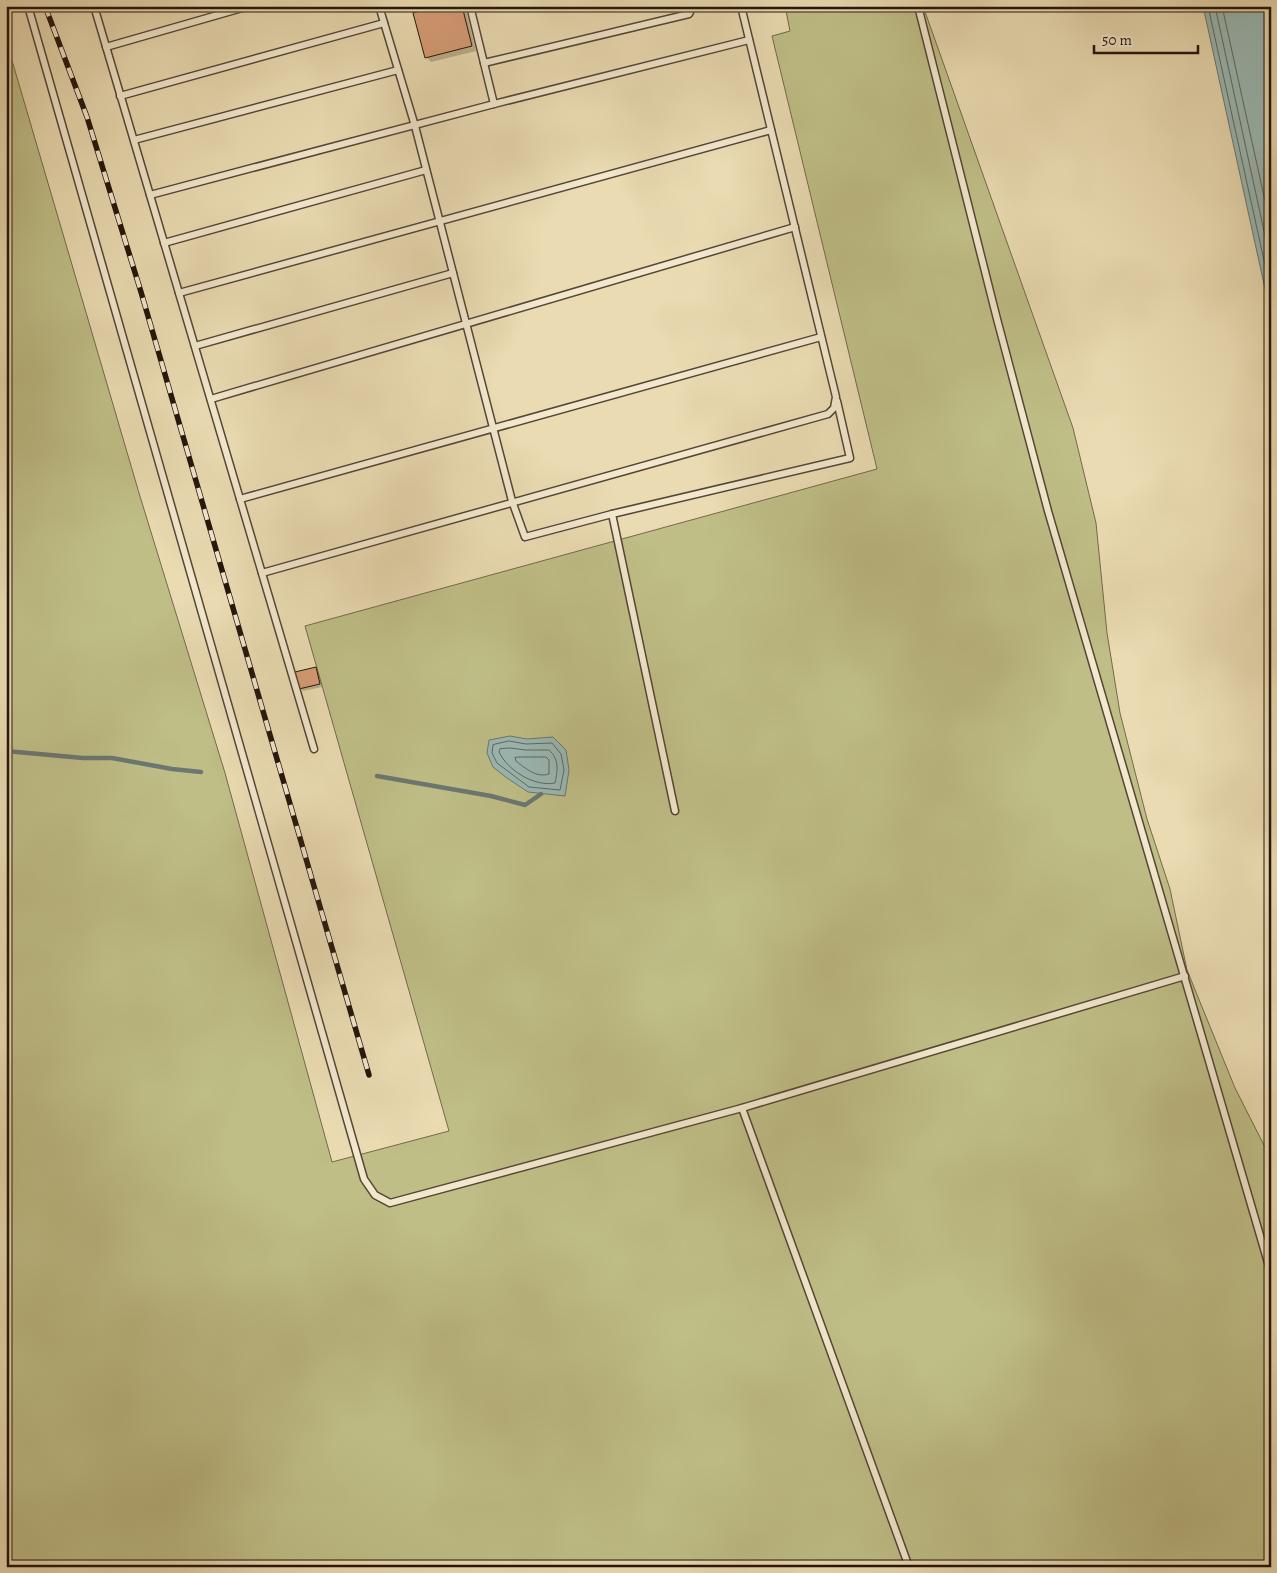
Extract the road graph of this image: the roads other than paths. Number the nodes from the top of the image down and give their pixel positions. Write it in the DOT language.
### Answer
graph roads {
  1 [pos="28,6"];
  2 [pos="94,6"];
  3 [pos="249,6"];
  4 [pos="379,6"];
  5 [pos="470,6"];
  6 [pos="693,6"];
  7 [pos="741,6"];
  8 [pos="918,6"];
  9 [pos="384,23"];
  10 [pos="749,40"];
  11 [pos="106,47"];
  12 [pos="484,63"];
  13 [pos="398,70"];
  14 [pos="120,96"];
  15 [pos="494,104"];
  16 [pos="415,126"];
  17 [pos="771,130"];
  18 [pos="134,140"];
  19 [pos="426,170"];
  20 [pos="150,195"];
  21 [pos="440,221"];
  22 [pos="795,227"];
  23 [pos="164,242"];
  24 [pos="454,274"];
  25 [pos="179,293"];
  26 [pos="466,324"];
  27 [pos="821,337"];
  28 [pos="195,346"];
  29 [pos="836,397"];
  30 [pos="211,399"];
  31 [pos="494,428"];
  32 [pos="240,499"];
  33 [pos="512,501"];
  34 [pos="612,514"];
  35 [pos="262,573"];
  36 [pos="314,750"];
  37 [pos="675,811"];
  38 [pos="1185,976"];
  39 [pos="742,1108"];
  40 [pos="1271,1273"];
  41 [pos="909,1567"];
  1 -- 39 [label="lane"];
  2 -- 11 [label="lane"];
  3 -- 11 [label="lane"];
  4 -- 9 [label="lane"];
  5 -- 12 [label="lane"];
  6 -- 12 [label="lane"];
  7 -- 10 [label="lane"];
  8 -- 38 [label="lane"];
  9 -- 13 [label="lane"];
  9 -- 14 [label="lane"];
  10 -- 15 [label="lane"];
  10 -- 17 [label="lane"];
  11 -- 14 [label="lane"];
  12 -- 15 [label="lane"];
  13 -- 16 [label="lane"];
  13 -- 18 [label="lane"];
  14 -- 18 [label="lane"];
  15 -- 16 [label="lane"];
  16 -- 19 [label="lane"];
  16 -- 20 [label="lane"];
  17 -- 21 [label="lane"];
  17 -- 22 [label="lane"];
  18 -- 20 [label="lane"];
  19 -- 21 [label="lane"];
  19 -- 23 [label="lane"];
  20 -- 23 [label="lane"];
  21 -- 24 [label="lane"];
  21 -- 25 [label="lane"];
  22 -- 26 [label="lane"];
  22 -- 27 [label="lane"];
  23 -- 25 [label="lane"];
  24 -- 26 [label="lane"];
  24 -- 28 [label="lane"];
  25 -- 28 [label="lane"];
  26 -- 30 [label="lane"];
  26 -- 31 [label="lane"];
  27 -- 29 [label="lane"];
  27 -- 31 [label="lane"];
  28 -- 30 [label="lane"];
  29 -- 33 [label="lane"];
  29 -- 34 [label="lane"];
  30 -- 32 [label="lane"];
  31 -- 32 [label="lane"];
  31 -- 33 [label="lane"];
  32 -- 35 [label="lane"];
  33 -- 34 [label="lane"];
  33 -- 35 [label="lane"];
  34 -- 37 [label="lane"];
  35 -- 36 [label="lane"];
  38 -- 39 [label="lane"];
  38 -- 40 [label="lane"];
  39 -- 41 [label="lane"];
}
